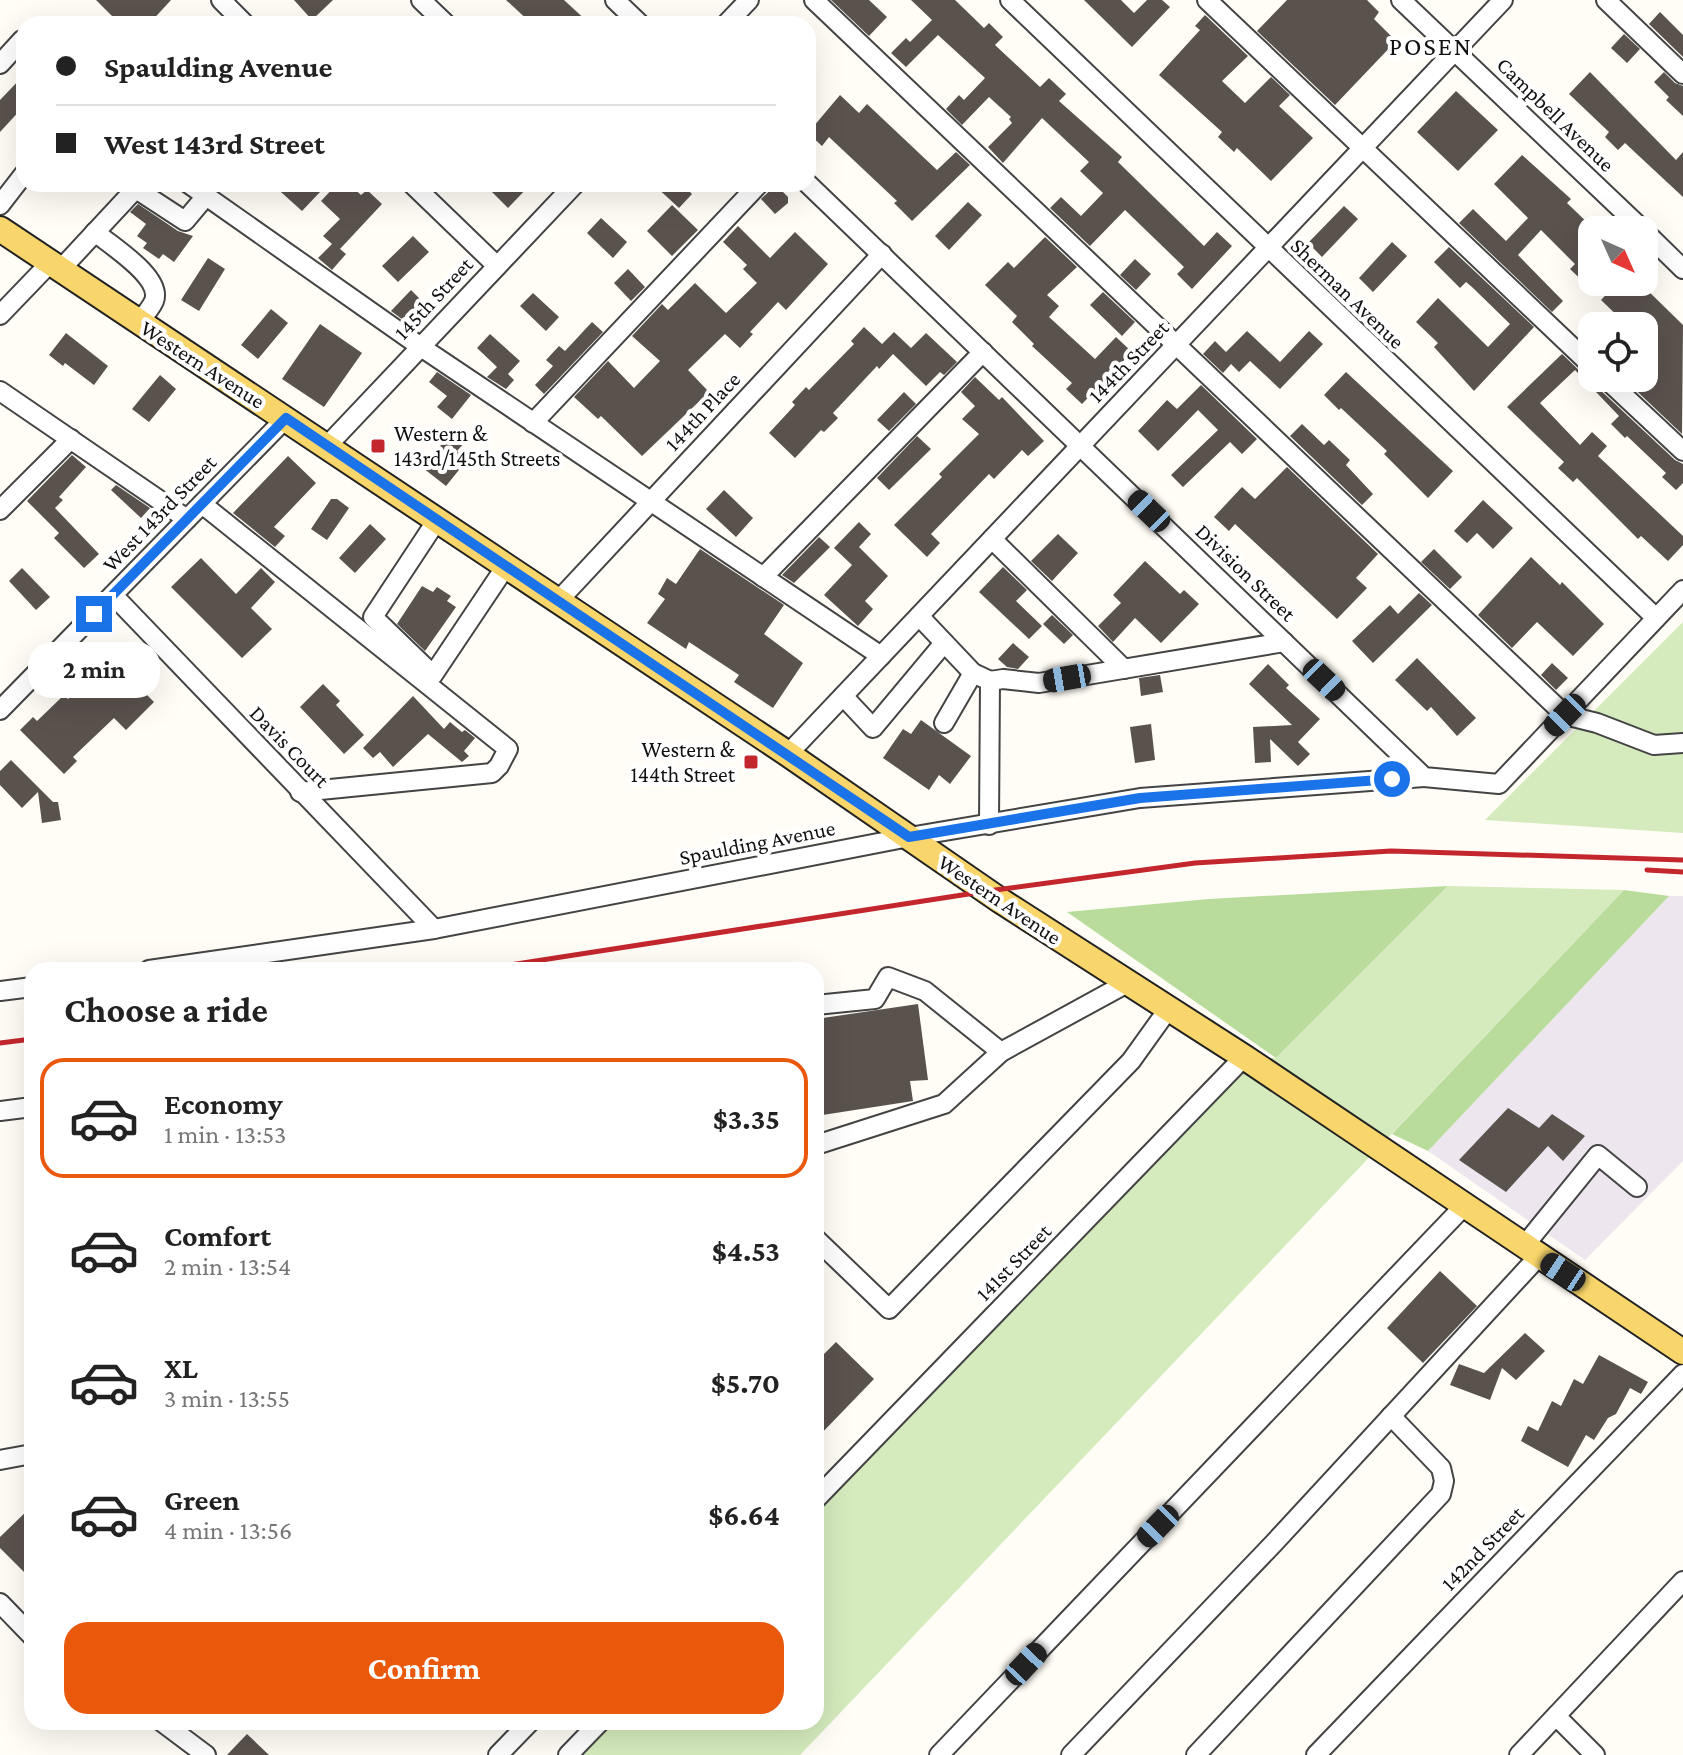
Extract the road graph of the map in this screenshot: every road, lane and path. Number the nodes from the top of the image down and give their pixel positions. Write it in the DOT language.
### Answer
graph roads {
  1 [pos="221,0"];
  2 [pos="421,0"];
  3 [pos="615,0"];
  4 [pos="749,0"];
  5 [pos="814,0"];
  6 [pos="1010,0"];
  7 [pos="1207,0"];
  8 [pos="1401,0"];
  9 [pos="1503,0"];
  10 [pos="1606,0"];
  11 [pos="237,16"];
  12 [pos="438,16"];
  13 [pos="632,16"];
  14 [pos="734,16"];
  15 [pos="16,47"];
  16 [pos="1455,51"];
  17 [pos="0,64"];
  18 [pos="1683,74"];
  19 [pos="1362,149"];
  20 [pos="16,184"];
  21 [pos="132,192"];
  22 [pos="146,192"];
  23 [pos="200,192"];
  24 [pos="420,192"];
  25 [pos="567,192"];
  26 [pos="751,192"];
  27 [pos="816,192"];
  28 [pos="206,196"];
  29 [pos="0,205"];
  30 [pos="1627,216"];
  31 [pos="0,229"];
  32 [pos="95,232"];
  33 [pos="1658,245"];
  34 [pos="1267,249"];
  35 [pos="882,254"];
  36 [pos="497,266"];
  37 [pos="55,267"];
  38 [pos="1683,269"];
  39 [pos="0,315"];
  40 [pos="139,322"];
  41 [pos="1177,345"];
  42 [pos="421,347"];
  43 [pos="983,352"];
  44 [pos="1578,353"];
  45 [pos="0,391"];
  46 [pos="1620,392"];
  47 [pos="286,418"];
  48 [pos="533,423"];
  49 [pos="71,439"];
  50 [pos="1081,445"];
  51 [pos="327,446"];
  52 [pos="1683,451"];
  53 [pos="650,502"];
  54 [pos="202,504"];
  55 [pos="0,510"];
  56 [pos="187,519"];
  57 [pos="437,520"];
  58 [pos="992,539"];
  59 [pos="506,566"];
  60 [pos="763,577"];
  61 [pos="1683,590"];
  62 [pos="113,595"];
  63 [pos="558,601"];
  64 [pos="919,616"];
  65 [pos="1656,618"];
  66 [pos="1284,642"];
  67 [pos="944,643"];
  68 [pos="881,656"];
  69 [pos="1124,669"];
  70 [pos="981,677"];
  71 [pos="843,696"];
  72 [pos="0,710"];
  73 [pos="1565,715"];
  74 [pos="944,723"];
  75 [pos="1683,743"];
  76 [pos="788,754"];
  77 [pos="1424,777"];
  78 [pos="300,792"];
  79 [pos="989,825"];
  80 [pos="909,837"];
  81 [pos="434,929"];
  82 [pos="205,962"];
  83 [pos="1129,982"];
  84 [pos="24,988"];
  85 [pos="0,991"];
  86 [pos="824,1004"];
  87 [pos="1169,1008"];
  88 [pos="1001,1052"];
  89 [pos="1244,1057"];
  90 [pos="24,1108"];
  91 [pos="0,1111"];
  92 [pos="824,1142"];
  93 [pos="1637,1187"];
  94 [pos="1464,1206"];
  95 [pos="824,1247"];
  96 [pos="1531,1251"];
  97 [pos="1683,1352"];
  98 [pos="1683,1374"];
  99 [pos="1391,1416"];
  100 [pos="24,1456"];
  101 [pos="0,1460"];
  102 [pos="824,1491"];
  103 [pos="1683,1581"];
  104 [pos="0,1603"];
  105 [pos="24,1628"];
  106 [pos="1556,1716"];
  107 [pos="173,1730"];
  108 [pos="522,1730"];
  109 [pos="592,1730"];
  110 [pos="206,1755"];
  111 [pos="498,1755"];
  112 [pos="568,1755"];
  113 [pos="939,1755"];
  114 [pos="1071,1755"];
  115 [pos="1196,1755"];
  116 [pos="1316,1755"];
  117 [pos="1519,1755"];
  118 [pos="1595,1755"];
  1 -- 11 [label="street"];
  2 -- 12 [label="street"];
  3 -- 13 [label="street"];
  4 -- 14 [label="street"];
  5 -- 41 [label="street"];
  6 -- 34 [label="street, Sherman Avenue"];
  7 -- 19 [label="street"];
  8 -- 16 [label="street, Campbell Avenue"];
  9 -- 16 [label="street, 144th Street"];
  10 -- 18 [label="street"];
  15 -- 17 [label="street"];
  16 -- 19 [label="street, 144th Street"];
  16 -- 30 [label="street, Campbell Avenue"];
  19 -- 34 [label="street, 144th Street"];
  19 -- 44 [label="street"];
  20 -- 29 [label="street"];
  21 -- 32 [label="street"];
  22 -- 28 [label="street"];
  23 -- 28 [label="street"];
  24 -- 36 [label="street"];
  25 -- 36 [label="street, 145th Street"];
  26 -- 48 [label="street"];
  27 -- 35 [label="street, Division Street"];
  28 -- 42 [label="street"];
  31 -- 37 [label="main road, Western Avenue"];
  32 -- 37 [label="street"];
  32 -- 40 [label="street"];
  33 -- 38 [label="street, Campbell Avenue"];
  34 -- 41 [label="street, 144th Street"];
  34 -- 65 [label="street, Sherman Avenue"];
  35 -- 43 [label="street, Division Street"];
  35 -- 53 [label="street, 144th Place"];
  36 -- 42 [label="street, 145th Street"];
  37 -- 39 [label="street"];
  37 -- 40 [label="main road, Western Avenue"];
  40 -- 47 [label="main road, Western Avenue"];
  41 -- 50 [label="street, 144th Street"];
  41 -- 73 [label="street"];
  42 -- 48 [label="street"];
  42 -- 51 [label="street, 145th Street"];
  43 -- 50 [label="street, Division Street"];
  43 -- 60 [label="street"];
  45 -- 49 [label="street"];
  46 -- 52 [label="street"];
  47 -- 51 [label="main road, Western Avenue"];
  47 -- 54 [label="street, West 143rd Street"];
  48 -- 53 [label="street"];
  49 -- 55 [label="street"];
  49 -- 56 [label="street"];
  50 -- 58 [label="street, 144th Street"];
  50 -- 66 [label="street, Division Street"];
  51 -- 57 [label="main road, Western Avenue"];
  53 -- 60 [label="street"];
  53 -- 63 [label="street, 144th Place"];
  54 -- 56 [label="street, West 143rd Street"];
  54 -- 78 [label="street"];
  56 -- 62 [label="street, West 143rd Street"];
  57 -- 59 [label="main road, Western Avenue"];
  57 -- 59 [label="street"];
  58 -- 64 [label="street, 144th Street"];
  58 -- 69 [label="street"];
  59 -- 63 [label="main road, Western Avenue"];
  60 -- 68 [label="street"];
  61 -- 65 [label="street"];
  62 -- 72 [label="street, West 143rd Street"];
  62 -- 78 [label="street, Davis Court"];
  63 -- 76 [label="main road, Western Avenue"];
  64 -- 67 [label="street"];
  64 -- 68 [label="street, 144th Street"];
  65 -- 73 [label="street"];
  66 -- 69 [label="street"];
  66 -- 77 [label="street, Division Street"];
  67 -- 70 [label="street"];
  67 -- 71 [label="street"];
  68 -- 71 [label="street, 144th Street"];
  69 -- 70 [label="street"];
  70 -- 74 [label="street"];
  70 -- 79 [label="street"];
  71 -- 76 [label="street, 144th Street"];
  73 -- 75 [label="street"];
  73 -- 77 [label="street"];
  76 -- 80 [label="main road, Western Avenue"];
  77 -- 79 [label="street, Spaulding Avenue"];
  78 -- 81 [label="street, Davis Court"];
  79 -- 80 [label="street, Spaulding Avenue"];
  80 -- 81 [label="street, Spaulding Avenue"];
  80 -- 83 [label="main road, Western Avenue"];
  81 -- 82 [label="street, Spaulding Avenue"];
  83 -- 87 [label="main road, Western Avenue"];
  83 -- 88 [label="street"];
  84 -- 85 [label="street"];
  86 -- 88 [label="street"];
  87 -- 89 [label="main road, Western Avenue"];
  87 -- 95 [label="street"];
  88 -- 92 [label="street"];
  89 -- 94 [label="main road, Western Avenue"];
  89 -- 102 [label="street, 141st Street"];
  90 -- 91 [label="street"];
  93 -- 96 [label="street"];
  94 -- 96 [label="main road, Western Avenue"];
  94 -- 113 [label="street"];
  96 -- 97 [label="main road, Western Avenue"];
  96 -- 99 [label="street"];
  98 -- 116 [label="street, 142nd Street"];
  99 -- 114 [label="street"];
  99 -- 115 [label="street"];
  100 -- 101 [label="street"];
  103 -- 106 [label="street"];
  104 -- 105 [label="street"];
  106 -- 117 [label="street"];
  106 -- 118 [label="street"];
  107 -- 110 [label="street"];
  108 -- 111 [label="street"];
  109 -- 112 [label="street"];
}
